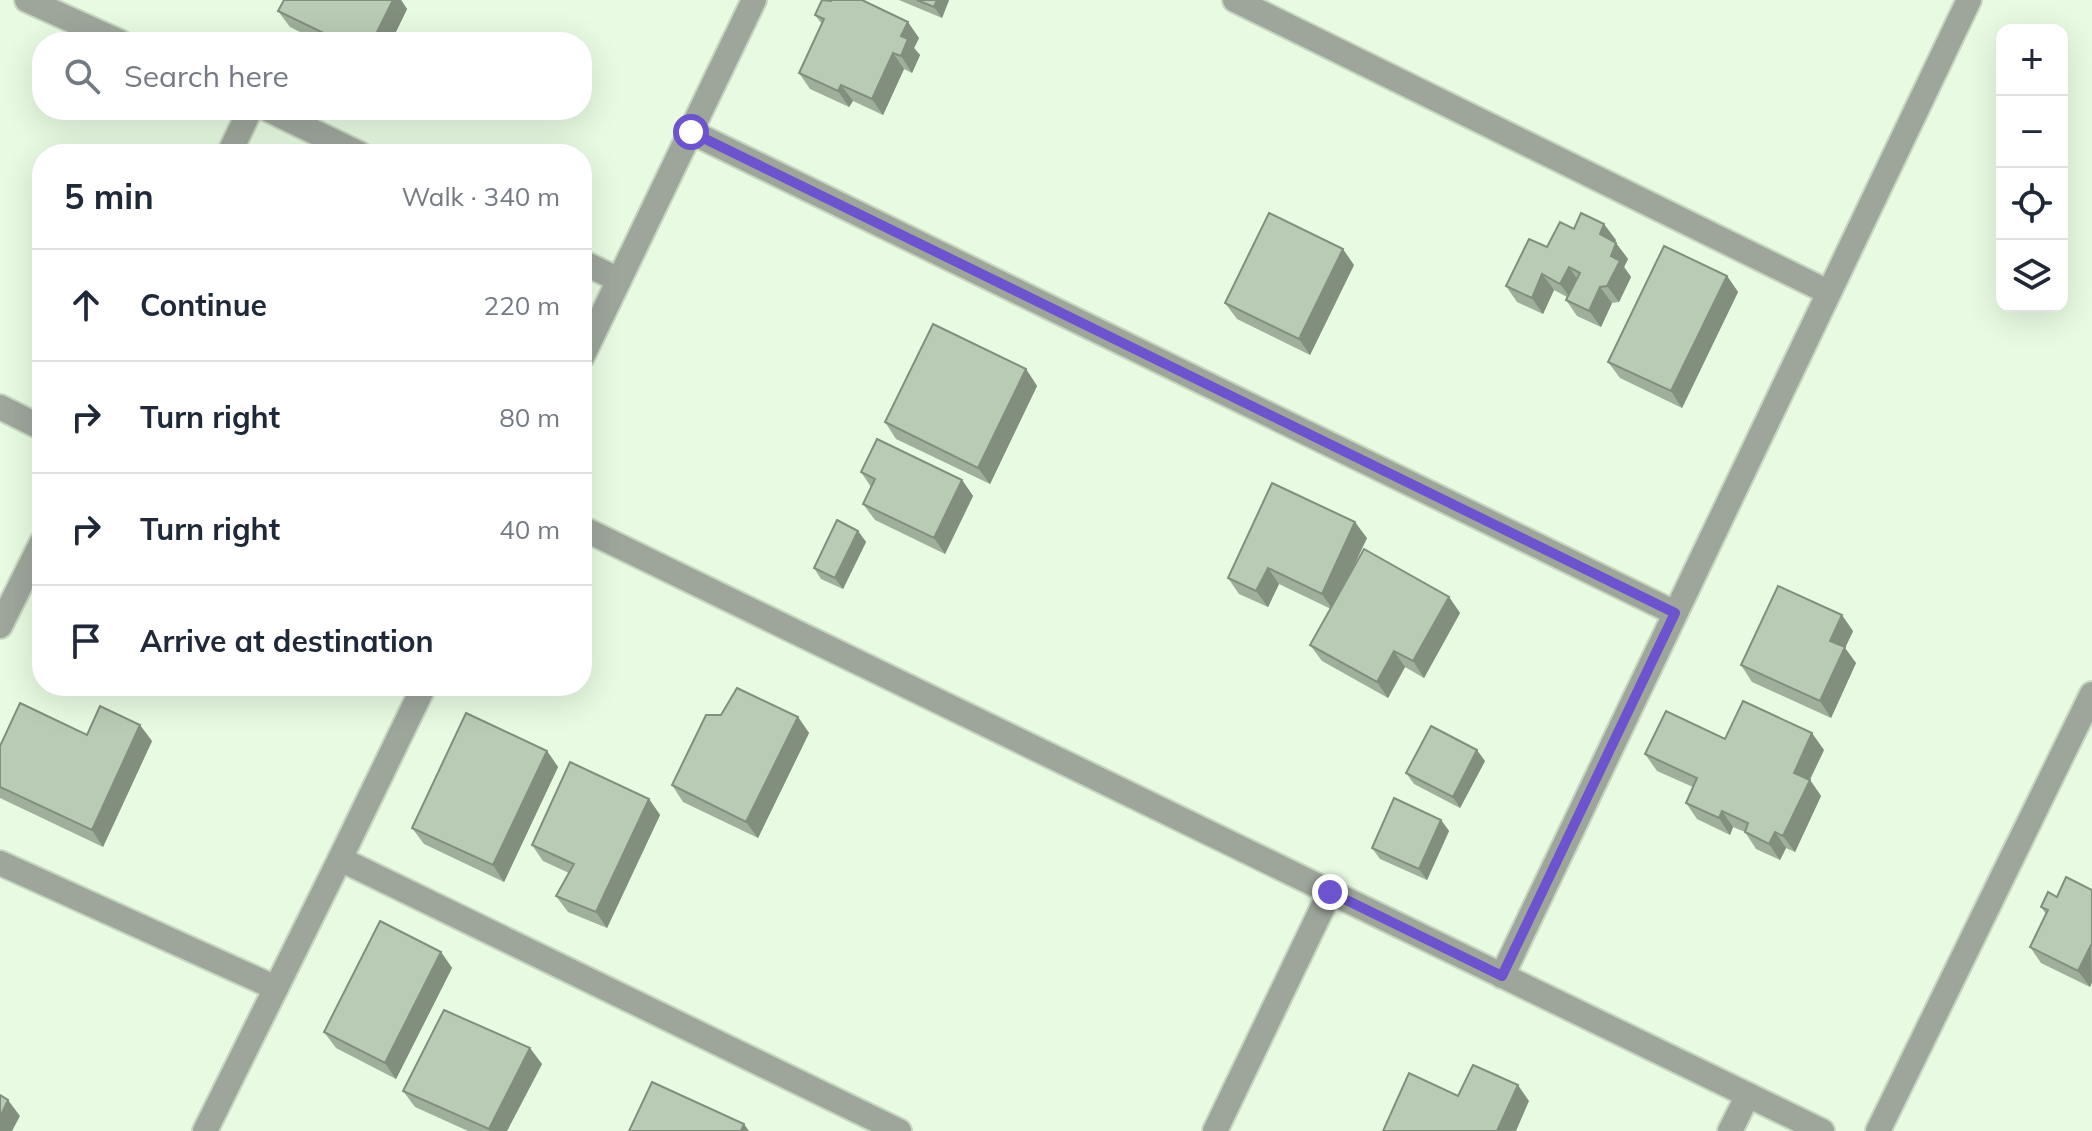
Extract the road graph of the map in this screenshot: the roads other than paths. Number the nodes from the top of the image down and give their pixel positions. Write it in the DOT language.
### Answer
graph roads {
  1 [pos="27,0"];
  2 [pos="754,0"];
  3 [pos="1235,0"];
  4 [pos="1969,0"];
  5 [pos="98,32"];
  6 [pos="245,120"];
  7 [pos="290,120"];
  8 [pos="691,132"];
  9 [pos="234,144"];
  10 [pos="339,144"];
  11 [pos="592,267"];
  12 [pos="619,280"];
  13 [pos="1828,292"];
  14 [pos="592,336"];
  15 [pos="0,407"];
  16 [pos="32,423"];
  17 [pos="592,533"];
  18 [pos="32,562"];
  19 [pos="1675,613"];
  20 [pos="0,626"];
  21 [pos="2092,694"];
  22 [pos="419,696"];
  23 [pos="340,859"];
  24 [pos="0,863"];
  25 [pos="1330,892"];
  26 [pos="1502,976"];
  27 [pos="276,988"];
  28 [pos="1748,1095"];
  29 [pos="205,1131"];
  30 [pos="899,1131"];
  31 [pos="1215,1131"];
  32 [pos="1730,1131"];
  33 [pos="1822,1131"];
  34 [pos="1878,1131"];
  1 -- 5 [label="street"];
  2 -- 8 [label="street"];
  3 -- 13 [label="street"];
  4 -- 13 [label="street"];
  6 -- 9 [label="street"];
  7 -- 10 [label="street"];
  8 -- 12 [label="street"];
  8 -- 19 [label="street"];
  11 -- 12 [label="street"];
  12 -- 14 [label="street"];
  13 -- 19 [label="street"];
  15 -- 16 [label="street"];
  17 -- 25 [label="street"];
  18 -- 20 [label="street"];
  19 -- 26 [label="street"];
  21 -- 34 [label="street"];
  22 -- 23 [label="street"];
  23 -- 27 [label="street"];
  23 -- 30 [label="street"];
  24 -- 27 [label="street"];
  25 -- 26 [label="street"];
  25 -- 31 [label="street"];
  26 -- 28 [label="street"];
  27 -- 29 [label="street"];
  28 -- 32 [label="street"];
  28 -- 33 [label="street"];
}
